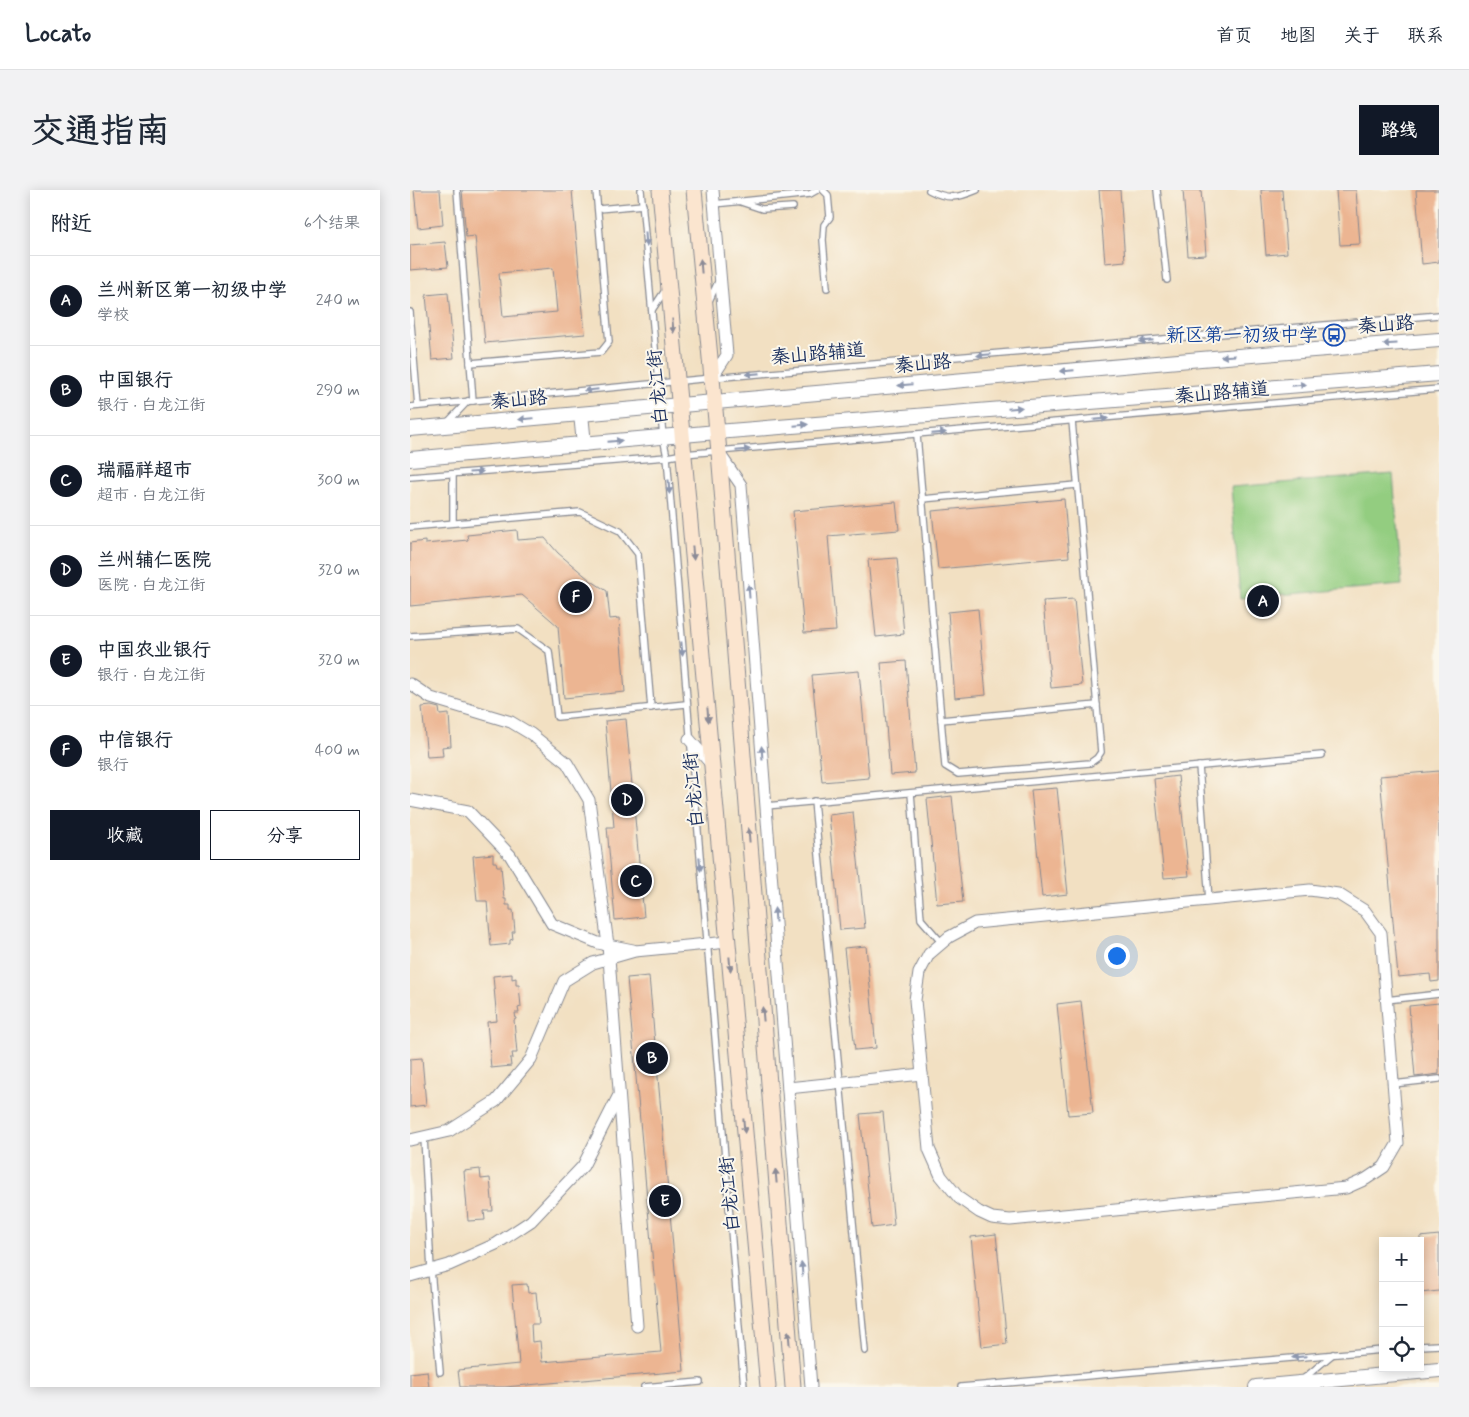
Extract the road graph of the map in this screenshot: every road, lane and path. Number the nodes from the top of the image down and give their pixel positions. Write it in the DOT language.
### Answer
graph roads {
  1 [pos="457,190"];
  2 [pos="596,190"];
  3 [pos="641,190"];
  4 [pos="660,190"];
  5 [pos="694,190"];
  6 [pos="713,190"];
  7 [pos="817,190"];
  8 [pos="823,190"];
  9 [pos="929,190"];
  10 [pos="976,190"];
  11 [pos="1158,190"];
  12 [pos="739,201"];
  13 [pos="714,204"];
  14 [pos="643,205"];
  15 [pos="793,206"];
  16 [pos="598,209"];
  17 [pos="720,278"];
  18 [pos="1167,280"];
  19 [pos="669,285"];
  20 [pos="827,288"];
  21 [pos="652,310"];
  22 [pos="705,310"];
  23 [pos="410,312"];
  24 [pos="1439,315"];
  25 [pos="1439,340"];
  26 [pos="470,362"];
  27 [pos="1439,374"];
  28 [pos="712,378"];
  29 [pos="678,381"];
  30 [pos="659,383"];
  31 [pos="1439,389"];
  32 [pos="471,401"];
  33 [pos="714,402"];
  34 [pos="680,405"];
  35 [pos="418,406"];
  36 [pos="661,406"];
  37 [pos="410,407"];
  38 [pos="581,414"];
  39 [pos="1072,421"];
  40 [pos="445,426"];
  41 [pos="410,429"];
  42 [pos="717,432"];
  43 [pos="683,435"];
  44 [pos="917,435"];
  45 [pos="663,437"];
  46 [pos="584,444"];
  47 [pos="718,452"];
  48 [pos="684,454"];
  49 [pos="667,457"];
  50 [pos="410,459"];
  51 [pos="453,474"];
  52 [pos="410,477"];
  53 [pos="1078,485"];
  54 [pos="922,499"];
  55 [pos="453,523"];
  56 [pos="410,528"];
  57 [pos="410,636"];
  58 [pos="410,684"];
  59 [pos="686,704"];
  60 [pos="1097,705"];
  61 [pos="651,708"];
  62 [pos="941,720"];
  63 [pos="689,739"];
  64 [pos="1322,755"];
  65 [pos="712,765"];
  66 [pos="1199,766"];
  67 [pos="911,792"];
  68 [pos="410,800"];
  69 [pos="814,801"];
  70 [pos="766,806"];
  71 [pos="1209,900"];
  72 [pos="728,942"];
  73 [pos="707,944"];
  74 [pos="942,944"];
  75 [pos="608,945"];
  76 [pos="635,951"];
  77 [pos="608,958"];
  78 [pos="1439,994"];
  79 [pos="1386,1000"];
  80 [pos="922,1074"];
  81 [pos="1439,1079"];
  82 [pos="840,1082"];
  83 [pos="1393,1084"];
  84 [pos="788,1088"];
  85 [pos="619,1096"];
  86 [pos="424,1137"];
  87 [pos="410,1140"];
  88 [pos="431,1270"];
  89 [pos="410,1276"];
  90 [pos="637,1326"];
  91 [pos="1439,1345"];
  92 [pos="1424,1346"];
  93 [pos="1379,1350"];
  94 [pos="865,1352"];
  95 [pos="1332,1354"];
  96 [pos="1439,1370"];
  97 [pos="440,1372"];
  98 [pos="700,1382"];
  99 [pos="1298,1383"];
  100 [pos="644,1387"];
  101 [pos="744,1387"];
  102 [pos="768,1387"];
  103 [pos="793,1387"];
  104 [pos="811,1387"];
  105 [pos="961,1387"];
  106 [pos="1256,1387"];
  1 -- 26 [label="lane"];
  2 -- 16 [label="lane"];
  3 -- 14 [label="lane, 白龙江街"];
  4 -- 19 [label="main road, 白龙江街"];
  22 -- 5 [label="main road, one-way"];
  6 -- 13 [label="street"];
  7 -- 12 [label="lane"];
  8 -- 20 [label="lane"];
  9 -- 10 [label="lane"];
  11 -- 18 [label="lane"];
  12 -- 13 [label="lane"];
  12 -- 15 [label="lane"];
  13 -- 17 [label="street"];
  14 -- 16 [label="lane"];
  14 -- 21 [label="lane, 白龙江街, one-way"];
  16 -- 26 [label="lane"];
  17 -- 22 [label="lane"];
  17 -- 28 [label="street"];
  19 -- 21 [label="lane"];
  19 -- 29 [label="main road, 白龙江街, one-way"];
  21 -- 30 [label="lane, 白龙江街"];
  22 -- 28 [label="main road"];
  23 -- 35 [label="lane"];
  24 -- 28 [label="lane, 秦山路辅道, one-way"];
  25 -- 33 [label="street, 秦山路, one-way"];
  26 -- 32 [label="lane"];
  42 -- 27 [label="street, one-way"];
  28 -- 29 [label="lane, 秦山路辅道"];
  28 -- 33 [label="main road"];
  29 -- 30 [label="lane, 秦山路辅道"];
  29 -- 34 [label="main road, 白龙江街"];
  30 -- 32 [label="lane, 秦山路辅道, one-way"];
  30 -- 36 [label="lane, 白龙江街"];
  39 -- 31 [label="lane, 秦山路辅道, one-way"];
  32 -- 35 [label="lane, 秦山路辅道"];
  32 -- 40 [label="lane"];
  33 -- 34 [label="street, 秦山路"];
  33 -- 42 [label="main road"];
  34 -- 36 [label="street, 秦山路"];
  34 -- 43 [label="main road, 白龙江街"];
  35 -- 37 [label="lane, 秦山路辅道"];
  36 -- 38 [label="street, 秦山路"];
  36 -- 45 [label="lane, 白龙江街"];
  38 -- 40 [label="street, 秦山路, one-way"];
  38 -- 46 [label="street"];
  44 -- 39 [label="lane, 秦山路辅道, one-way"];
  39 -- 53 [label="lane"];
  40 -- 41 [label="street, 秦山路"];
  42 -- 43 [label="street"];
  42 -- 47 [label="main road"];
  43 -- 45 [label="street"];
  43 -- 48 [label="main road, 白龙江街"];
  47 -- 44 [label="lane, 秦山路辅道, one-way"];
  44 -- 54 [label="lane"];
  46 -- 45 [label="street, one-way"];
  45 -- 49 [label="lane, 白龙江街"];
  46 -- 50 [label="street"];
  47 -- 48 [label="lane, 秦山路辅道"];
  70 -- 47 [label="street, one-way"];
  103 -- 47 [label="main road, one-way"];
  48 -- 49 [label="lane, 秦山路辅道"];
  48 -- 65 [label="main road, 白龙江街, one-way"];
  51 -- 49 [label="lane, 秦山路辅道, one-way"];
  49 -- 59 [label="lane, 白龙江街, one-way"];
  51 -- 52 [label="lane, 秦山路辅道"];
  51 -- 55 [label="lane"];
  53 -- 54 [label="lane"];
  53 -- 60 [label="lane"];
  54 -- 62 [label="lane"];
  55 -- 56 [label="lane"];
  55 -- 61 [label="lane"];
  57 -- 61 [label="lane"];
  58 -- 75 [label="street"];
  59 -- 61 [label="lane"];
  59 -- 63 [label="lane, 白龙江街"];
  60 -- 62 [label="lane"];
  60 -- 62 [label="lane"];
  63 -- 65 [label="street"];
  63 -- 73 [label="lane, 白龙江街, one-way"];
  64 -- 66 [label="lane"];
  65 -- 72 [label="main road, 白龙江街"];
  66 -- 67 [label="lane"];
  66 -- 71 [label="lane"];
  67 -- 69 [label="lane"];
  67 -- 74 [label="lane"];
  68 -- 75 [label="street"];
  69 -- 70 [label="lane"];
  69 -- 82 [label="lane"];
  84 -- 70 [label="street, one-way"];
  71 -- 74 [label="street"];
  71 -- 79 [label="street"];
  72 -- 73 [label="street"];
  72 -- 102 [label="main road, 白龙江街, one-way"];
  73 -- 76 [label="street"];
  73 -- 101 [label="lane, 白龙江街"];
  74 -- 80 [label="street"];
  75 -- 76 [label="street"];
  75 -- 77 [label="street"];
  76 -- 77 [label="street"];
  77 -- 85 [label="street"];
  77 -- 86 [label="street"];
  78 -- 79 [label="lane"];
  79 -- 83 [label="street"];
  80 -- 82 [label="street"];
  80 -- 83 [label="street"];
  81 -- 83 [label="lane"];
  82 -- 84 [label="street"];
  82 -- 94 [label="lane"];
  104 -- 84 [label="street, one-way"];
  85 -- 88 [label="street"];
  85 -- 90 [label="street"];
  86 -- 87 [label="street"];
  86 -- 88 [label="lane"];
  88 -- 89 [label="street"];
  88 -- 97 [label="lane"];
  91 -- 92 [label="lane"];
  93 -- 95 [label="lane"];
  95 -- 99 [label="lane"];
  95 -- 105 [label="lane, one-way"];
  96 -- 99 [label="street"];
  98 -- 100 [label="lane"];
  99 -- 106 [label="street"];
}
